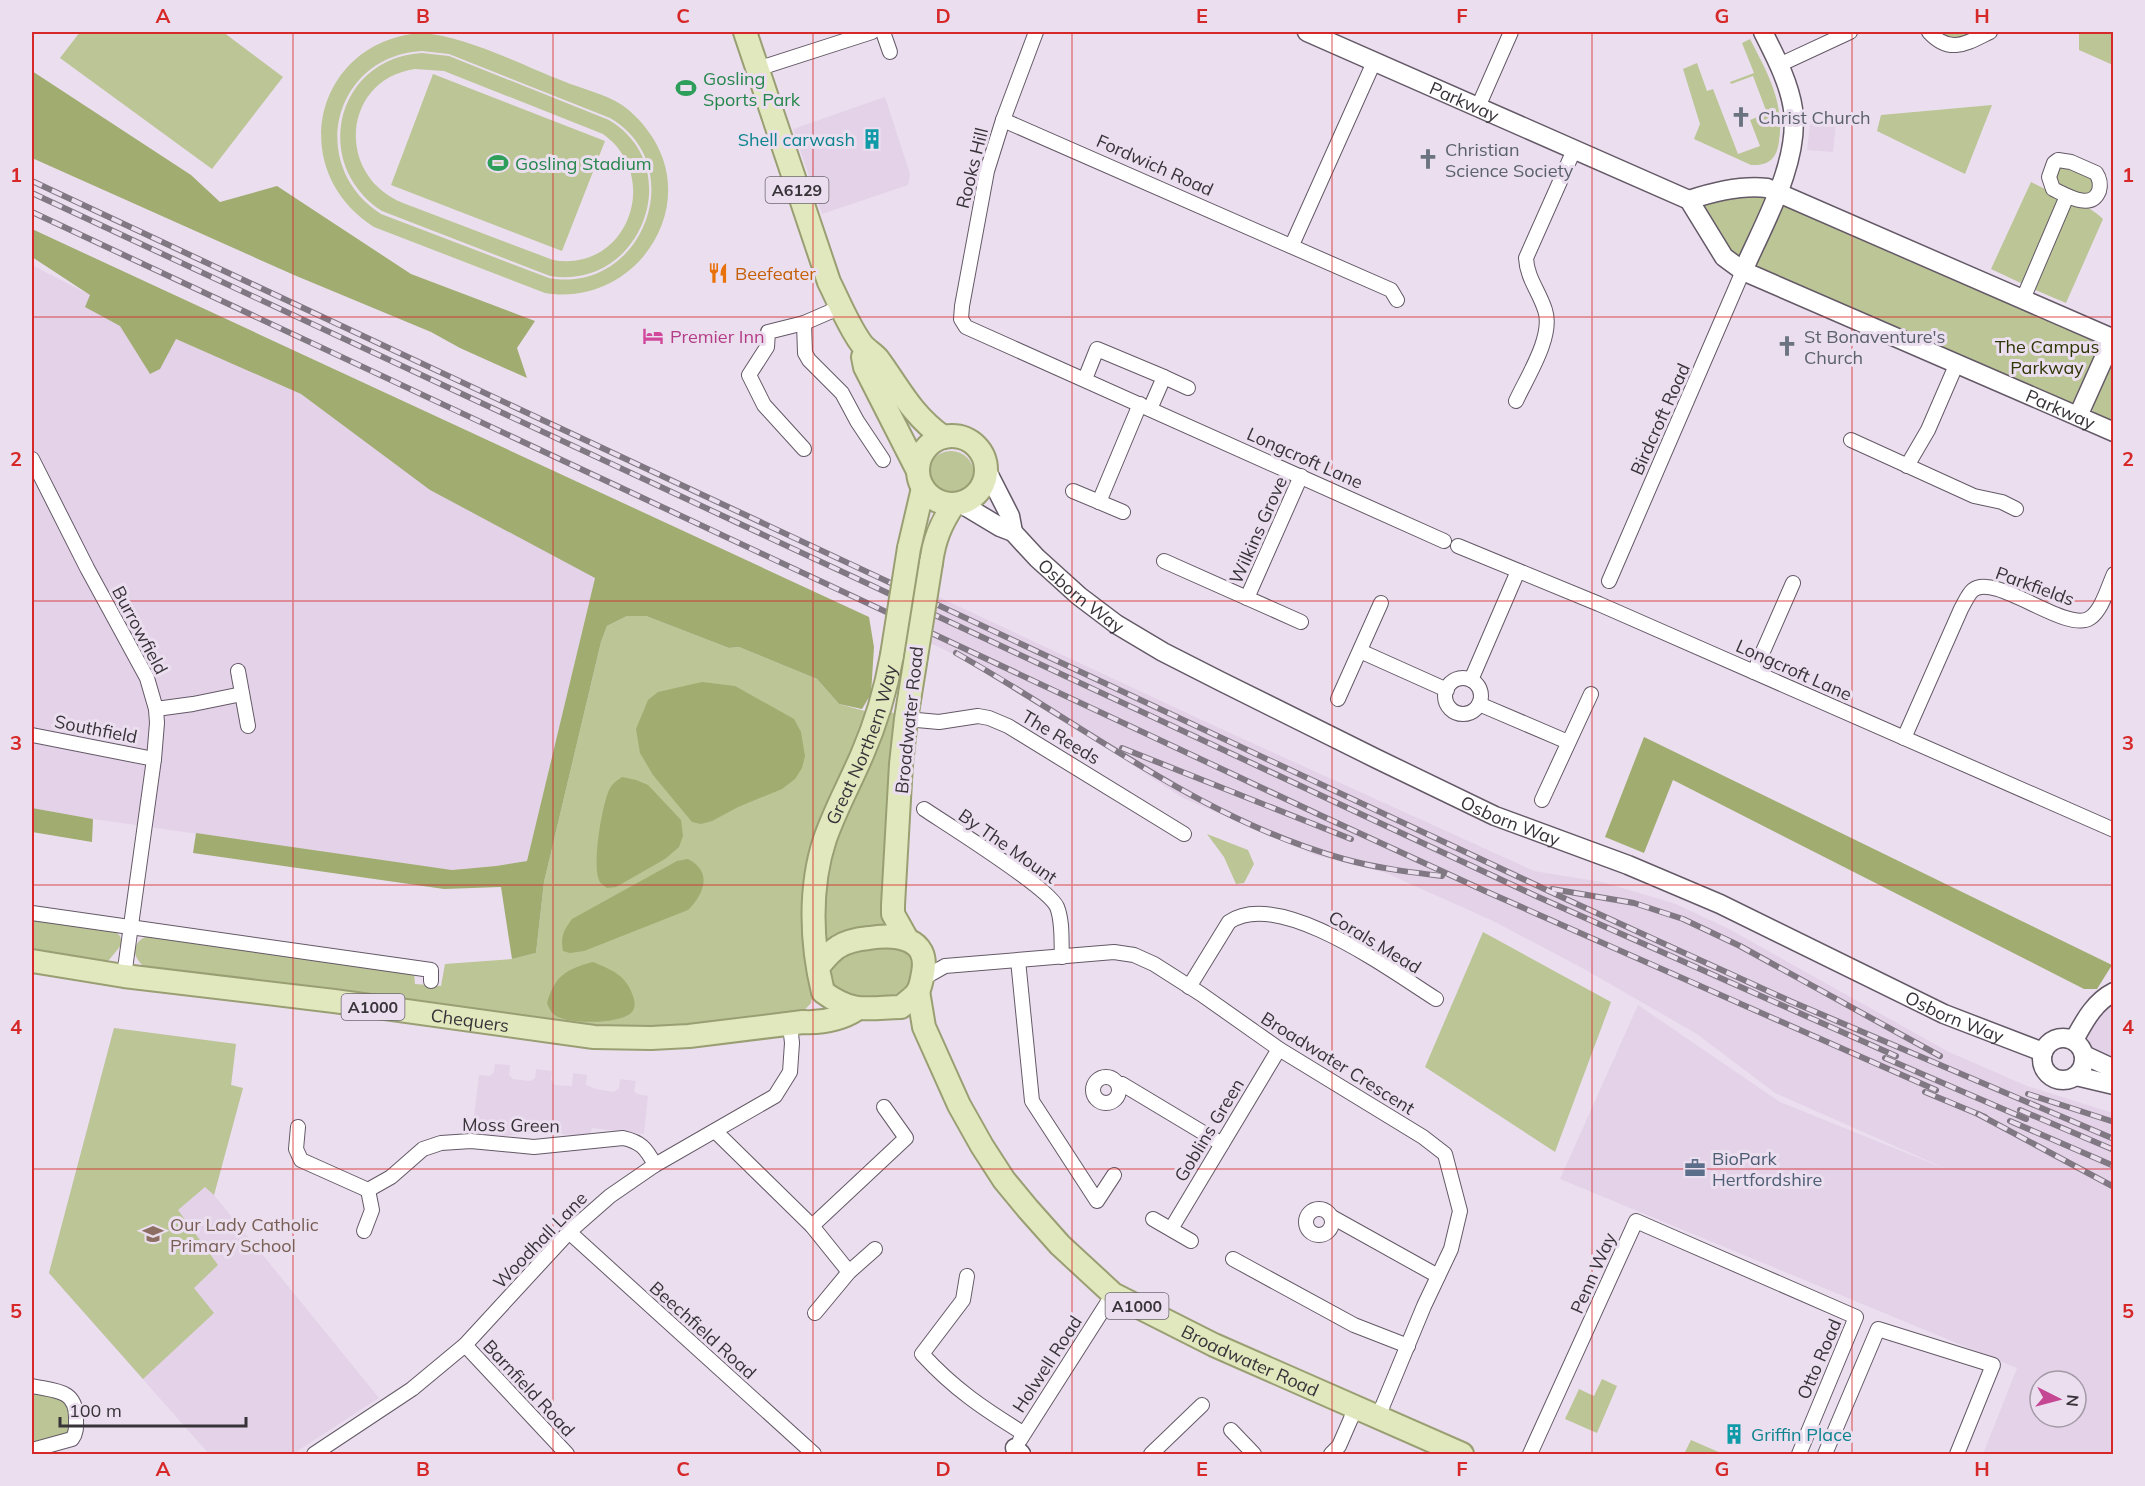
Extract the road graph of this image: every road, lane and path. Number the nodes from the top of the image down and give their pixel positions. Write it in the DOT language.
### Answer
graph roads {
  1 [pos="745,32"];
  2 [pos="872,32"];
  3 [pos="883,32"];
  4 [pos="1036,32"];
  5 [pos="1307,32"];
  6 [pos="1511,32"];
  7 [pos="1763,32"];
  8 [pos="1850,32"];
  9 [pos="1929,32"];
  10 [pos="1990,32"];
  11 [pos="890,52"];
  12 [pos="1374,62"];
  13 [pos="1779,65"];
  14 [pos="758,69"];
  15 [pos="1478,107"];
  16 [pos="1003,120"];
  17 [pos="1574,150"];
  18 [pos="1777,192"];
  19 [pos="2067,196"];
  20 [pos="1689,200"];
  21 [pos="1292,245"];
  22 [pos="1743,271"];
  23 [pos="2023,299"];
  24 [pos="1397,300"];
  25 [pos="841,307"];
  26 [pos="961,319"];
  27 [pos="804,323"];
  28 [pos="2113,338"];
  29 [pos="862,345"];
  30 [pos="1957,363"];
  31 [pos="1164,378"];
  32 [pos="1084,379"];
  33 [pos="1188,388"];
  34 [pos="1516,401"];
  35 [pos="1145,406"];
  36 [pos="2078,416"];
  37 [pos="2114,432"];
  38 [pos="943,437"];
  39 [pos="1851,440"];
  40 [pos="804,449"];
  41 [pos="32,459"];
  42 [pos="883,460"];
  43 [pos="1907,466"];
  44 [pos="986,469"];
  45 [pos="1301,476"];
  46 [pos="920,478"];
  47 [pos="1073,491"];
  48 [pos="1099,502"];
  49 [pos="957,504"];
  50 [pos="2016,509"];
  51 [pos="1123,512"];
  52 [pos="1013,532"];
  53 [pos="1444,541"];
  54 [pos="1458,546"];
  55 [pos="1164,561"];
  56 [pos="1518,571"];
  57 [pos="2114,574"];
  58 [pos="1609,581"];
  59 [pos="1793,583"];
  60 [pos="1247,598"];
  61 [pos="1381,603"];
  62 [pos="1301,622"];
  63 [pos="1359,651"];
  64 [pos="238,671"];
  65 [pos="1754,672"];
  66 [pos="1471,680"];
  67 [pos="1447,690"];
  68 [pos="242,694"];
  69 [pos="1591,694"];
  70 [pos="1338,699"];
  71 [pos="1479,704"];
  72 [pos="156,709"];
  73 [pos="906,719"];
  74 [pos="248,726"];
  75 [pos="32,735"];
  76 [pos="1904,738"];
  77 [pos="1568,742"];
  78 [pos="154,759"];
  79 [pos="1542,800"];
  80 [pos="924,809"];
  81 [pos="2114,830"];
  82 [pos="1184,834"];
  83 [pos="32,913"];
  84 [pos="130,928"];
  85 [pos="915,947"];
  86 [pos="1062,957"];
  87 [pos="1018,960"];
  88 [pos="32,961"];
  89 [pos="819,966"];
  90 [pos="945,966"];
  91 [pos="124,976"];
  92 [pos="431,981"];
  93 [pos="920,985"];
  94 [pos="1189,987"];
  95 [pos="822,992"];
  96 [pos="2114,992"];
  97 [pos="1436,999"];
  98 [pos="901,1007"];
  99 [pos="857,1009"];
  100 [pos="797,1024"];
  101 [pos="924,1027"];
  102 [pos="2074,1040"];
  103 [pos="1279,1050"];
  104 [pos="2043,1052"];
  105 [pos="2084,1055"];
  106 [pos="2114,1069"];
  107 [pos="2076,1076"];
  108 [pos="1119,1085"];
  109 [pos="2114,1085"];
  110 [pos="884,1107"];
  111 [pos="298,1127"];
  112 [pos="715,1131"];
  113 [pos="1222,1144"];
  114 [pos="655,1165"];
  115 [pos="1114,1175"];
  116 [pos="368,1190"];
  117 [pos="1332,1217"];
  118 [pos="1153,1219"];
  119 [pos="812,1226"];
  120 [pos="1171,1229"];
  121 [pos="364,1231"];
  122 [pos="569,1232"];
  123 [pos="1191,1242"];
  124 [pos="875,1249"];
  125 [pos="1233,1259"];
  126 [pos="1751,1271"];
  127 [pos="849,1272"];
  128 [pos="967,1276"];
  129 [pos="1438,1276"];
  130 [pos="1113,1294"];
  131 [pos="815,1313"];
  132 [pos="465,1345"];
  133 [pos="1408,1346"];
  134 [pos="32,1386"];
  135 [pos="1202,1405"];
  136 [pos="1356,1407"];
  137 [pos="1378,1417"];
  138 [pos="1231,1430"];
  139 [pos="1018,1448"];
  140 [pos="32,1450"];
  141 [pos="314,1455"];
  142 [pos="567,1455"];
  143 [pos="813,1455"];
  144 [pos="1151,1455"];
  145 [pos="1254,1455"];
  146 [pos="1331,1455"];
  147 [pos="1462,1455"];
  148 [pos="1530,1455"];
  149 [pos="1799,1455"];
  150 [pos="1825,1455"];
  151 [pos="1957,1455"];
  1 -- 14 [label="main road, A6129"];
  2 -- 14 [label="street"];
  3 -- 11 [label="street"];
  4 -- 16 [label="street, Rooks Hill"];
  5 -- 12 [label="street, Parkway"];
  6 -- 15 [label="street"];
  7 -- 13 [label="street"];
  8 -- 13 [label="street"];
  9 -- 10 [label="street"];
  12 -- 15 [label="street, Parkway"];
  12 -- 21 [label="street"];
  13 -- 18 [label="street"];
  14 -- 25 [label="main road, A6129"];
  15 -- 17 [label="street, Parkway"];
  16 -- 21 [label="street, Fordwich Road"];
  16 -- 26 [label="street, Rooks Hill"];
  17 -- 20 [label="street, Parkway"];
  17 -- 34 [label="street"];
  18 -- 20 [label="street"];
  18 -- 22 [label="street"];
  18 -- 23 [label="street"];
  19 -- 23 [label="street"];
  20 -- 22 [label="street, Parkway"];
  21 -- 24 [label="street, Fordwich Road"];
  22 -- 30 [label="street, Parkway"];
  22 -- 58 [label="street, Birdcroft Road"];
  23 -- 28 [label="street"];
  25 -- 27 [label="street"];
  25 -- 29 [label="main road, A6129"];
  26 -- 32 [label="street, Longcroft Lane"];
  27 -- 40 [label="street"];
  27 -- 42 [label="street"];
  28 -- 36 [label="street"];
  29 -- 38 [label="main road, A6129"];
  29 -- 46 [label="main road, A6129"];
  30 -- 36 [label="street, Parkway"];
  30 -- 43 [label="street"];
  31 -- 32 [label="street"];
  31 -- 33 [label="street"];
  31 -- 35 [label="street"];
  32 -- 35 [label="street, Longcroft Lane"];
  35 -- 45 [label="street, Longcroft Lane"];
  35 -- 48 [label="street"];
  36 -- 37 [label="street, Parkway"];
  38 -- 44 [label="main road"];
  38 -- 46 [label="main road"];
  39 -- 43 [label="street"];
  41 -- 72 [label="street, Burrowfield"];
  43 -- 50 [label="street"];
  44 -- 49 [label="main road"];
  44 -- 52 [label="street, Osborn Way"];
  45 -- 53 [label="street, Longcroft Lane"];
  45 -- 60 [label="street, Wilkins Grove"];
  46 -- 49 [label="main road"];
  46 -- 89 [label="main road, Great Northern Way, bridge"];
  47 -- 48 [label="street"];
  48 -- 51 [label="street"];
  49 -- 52 [label="street, Osborn Way"];
  49 -- 73 [label="main road, Broadwater Road, bridge"];
  52 -- 104 [label="street, Osborn Way"];
  54 -- 56 [label="street, Longcroft Lane"];
  55 -- 60 [label="street, Wilkins Grove"];
  56 -- 65 [label="street, Longcroft Lane"];
  56 -- 66 [label="street"];
  57 -- 76 [label="street, Parkfields"];
  59 -- 65 [label="street"];
  60 -- 62 [label="street, Wilkins Grove"];
  61 -- 63 [label="street"];
  63 -- 67 [label="street"];
  63 -- 70 [label="street"];
  64 -- 68 [label="street"];
  65 -- 76 [label="street, Longcroft Lane"];
  66 -- 67 [label="street"];
  66 -- 71 [label="street"];
  67 -- 71 [label="street"];
  68 -- 72 [label="street"];
  68 -- 74 [label="street"];
  69 -- 77 [label="street"];
  71 -- 77 [label="street"];
  72 -- 78 [label="street, Burrowfield"];
  73 -- 82 [label="street, The Reeds"];
  73 -- 85 [label="main road, Broadwater Road"];
  75 -- 78 [label="street, Southfield"];
  76 -- 81 [label="street, Longcroft Lane"];
  77 -- 79 [label="street"];
  78 -- 84 [label="street, Burrowfield"];
  80 -- 86 [label="street, By The Mount"];
  83 -- 84 [label="street"];
  84 -- 91 [label="street, Burrowfield"];
  84 -- 92 [label="street"];
  85 -- 89 [label="main road"];
  85 -- 90 [label="street"];
  85 -- 93 [label="main road, A1000"];
  86 -- 87 [label="street, Broadwater Crescent"];
  86 -- 94 [label="street, Broadwater Crescent"];
  87 -- 90 [label="street, Broadwater Crescent"];
  87 -- 115 [label="street"];
  88 -- 91 [label="main road, Chequers / A1000"];
  89 -- 95 [label="main road"];
  90 -- 93 [label="street, Broadwater Crescent"];
  91 -- 100 [label="main road, Chequers / A1000"];
  93 -- 98 [label="main road"];
  93 -- 101 [label="main road, Broadwater Road / A1000"];
  94 -- 97 [label="street, Corals Mead"];
  94 -- 103 [label="street, Broadwater Crescent"];
  95 -- 99 [label="main road, A1000"];
  95 -- 100 [label="main road"];
  96 -- 102 [label="street"];
  98 -- 99 [label="main road, A1000"];
  98 -- 101 [label="main road, Broadwater Road / A1000"];
  99 -- 100 [label="main road, Chequers / A1000"];
  100 -- 112 [label="street, Woodhall Lane"];
  101 -- 130 [label="main road, Broadwater Road / A1000"];
  102 -- 104 [label="street"];
  102 -- 105 [label="street"];
  103 -- 113 [label="street, Goblins Green"];
  103 -- 129 [label="street, Broadwater Crescent"];
  104 -- 107 [label="street"];
  105 -- 106 [label="street"];
  105 -- 107 [label="street"];
  107 -- 109 [label="street"];
  108 -- 113 [label="street"];
  110 -- 119 [label="street"];
  111 -- 116 [label="street"];
  112 -- 114 [label="street, Woodhall Lane"];
  112 -- 119 [label="street"];
  113 -- 120 [label="street, Goblins Green"];
  114 -- 116 [label="street, Moss Green"];
  114 -- 122 [label="street, Woodhall Lane"];
  116 -- 121 [label="street"];
  117 -- 129 [label="street"];
  118 -- 120 [label="street"];
  119 -- 127 [label="street"];
  120 -- 123 [label="street"];
  122 -- 132 [label="street, Woodhall Lane"];
  122 -- 143 [label="street, Beechfield Road"];
  124 -- 127 [label="street"];
  125 -- 133 [label="street"];
  126 -- 148 [label="street, Penn Way"];
  126 -- 149 [label="street, Otto Road"];
  127 -- 131 [label="street"];
  128 -- 139 [label="street"];
  129 -- 133 [label="street, Broadwater Crescent"];
  130 -- 136 [label="main road, Broadwater Road / A1000"];
  130 -- 139 [label="street, Holwell Road"];
  132 -- 141 [label="street, Woodhall Lane"];
  132 -- 142 [label="street, Barnfield Road"];
  133 -- 137 [label="street, Broadwater Crescent"];
  134 -- 140 [label="street"];
  135 -- 144 [label="street"];
  136 -- 137 [label="main road, Broadwater Road / A1000"];
  136 -- 146 [label="street"];
  137 -- 147 [label="main road, Broadwater Road / A1000"];
  138 -- 145 [label="street"];
  150 -- 151 [label="street"];
}
